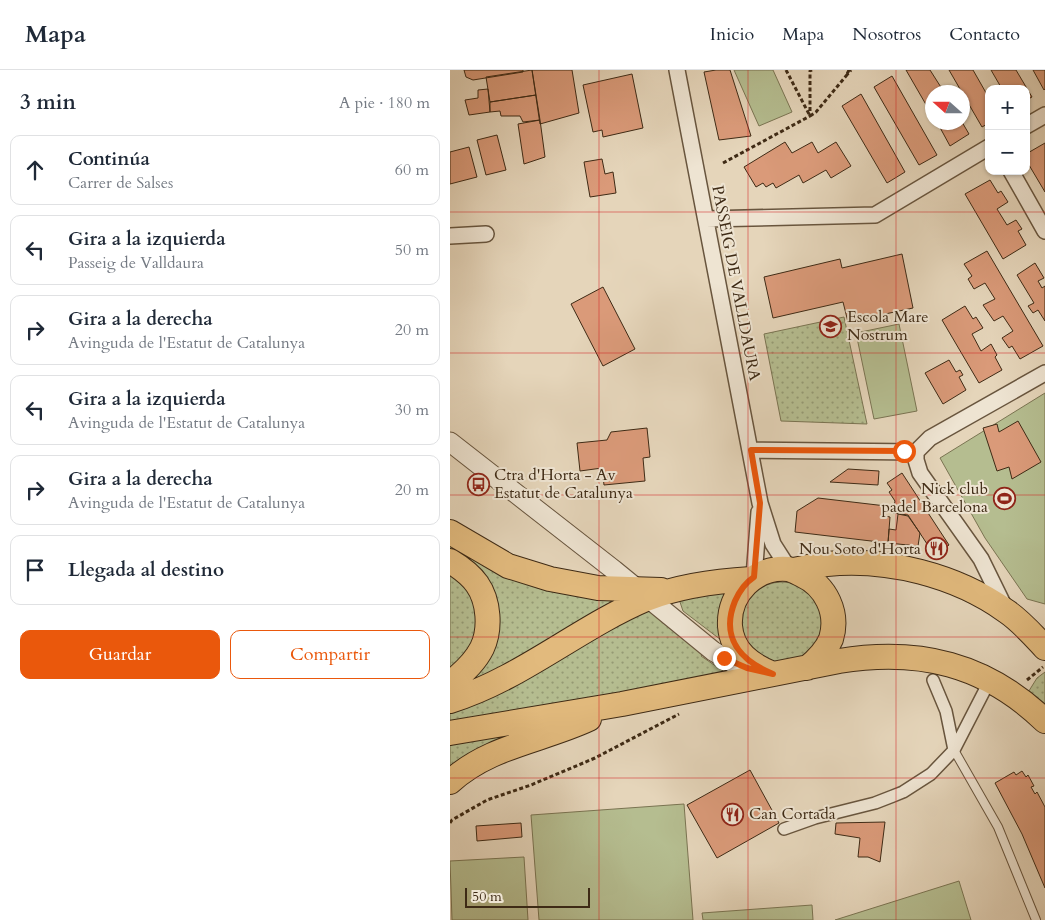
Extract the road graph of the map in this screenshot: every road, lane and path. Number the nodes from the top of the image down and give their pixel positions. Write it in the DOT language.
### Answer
graph roads {
  1 [pos="677,70"];
  2 [pos="786,70"];
  3 [pos="812,70"];
  4 [pos="850,70"];
  5 [pos="1045,115"];
  6 [pos="810,116"];
  7 [pos="1030,124"];
  8 [pos="985,149"];
  9 [pos="723,163"];
  10 [pos="1013,175"];
  11 [pos="706,219"];
  12 [pos="1045,231"];
  13 [pos="486,234"];
  14 [pos="450,236"];
  15 [pos="1045,373"];
  16 [pos="450,442"];
  17 [pos="751,450"];
  18 [pos="916,452"];
  19 [pos="760,503"];
  20 [pos="450,532"];
  21 [pos="450,561"];
  22 [pos="791,570"];
  23 [pos="752,578"];
  24 [pos="643,594"];
  25 [pos="1007,611"];
  26 [pos="1044,649"];
  27 [pos="807,668"];
  28 [pos="773,674"];
  29 [pos="933,680"];
  30 [pos="990,680"];
  31 [pos="450,683"];
  32 [pos="1024,683"];
  33 [pos="450,701"];
  34 [pos="622,704"];
  35 [pos="682,713"];
  36 [pos="1045,721"];
  37 [pos="450,733"];
  38 [pos="954,750"];
  39 [pos="450,782"];
  40 [pos="451,821"];
  41 [pos="784,829"];
  42 [pos="1036,920"];
  1 -- 11 [label="street, PASSEIG DE VALLDAURA"];
  2 -- 6 [label="path"];
  3 -- 6 [label="path"];
  4 -- 6 [label="path"];
  5 -- 7 [label="street"];
  6 -- 9 [label="path"];
  8 -- 11 [label="street"];
  10 -- 12 [label="street"];
  11 -- 17 [label="street, PASSEIG DE VALLDAURA"];
  13 -- 14 [label="street"];
  15 -- 18 [label="street"];
  16 -- 24 [label="street"];
  17 -- 18 [label="street"];
  17 -- 19 [label="street, PASSEIG DE VALLDAURA"];
  18 -- 25 [label="street"];
  19 -- 22 [label="street, PASSEIG DE VALLDAURA"];
  19 -- 23 [label="street, PASSEIG DE VALLDAURA"];
  20 -- 24 [label="main road"];
  21 -- 31 [label="main road"];
  22 -- 23 [label="main road"];
  22 -- 25 [label="main road"];
  22 -- 27 [label="main road"];
  23 -- 24 [label="main road"];
  23 -- 28 [label="main road"];
  24 -- 28 [label="street"];
  24 -- 33 [label="main road"];
  25 -- 26 [label="main road"];
  26 -- 32 [label="path"];
  27 -- 28 [label="main road"];
  27 -- 30 [label="main road"];
  28 -- 34 [label="main road"];
  29 -- 38 [label="street"];
  30 -- 36 [label="main road"];
  30 -- 38 [label="street"];
  34 -- 37 [label="main road"];
  34 -- 39 [label="main road"];
  35 -- 40 [label="path"];
  38 -- 41 [label="street"];
  38 -- 42 [label="lane"];
}
